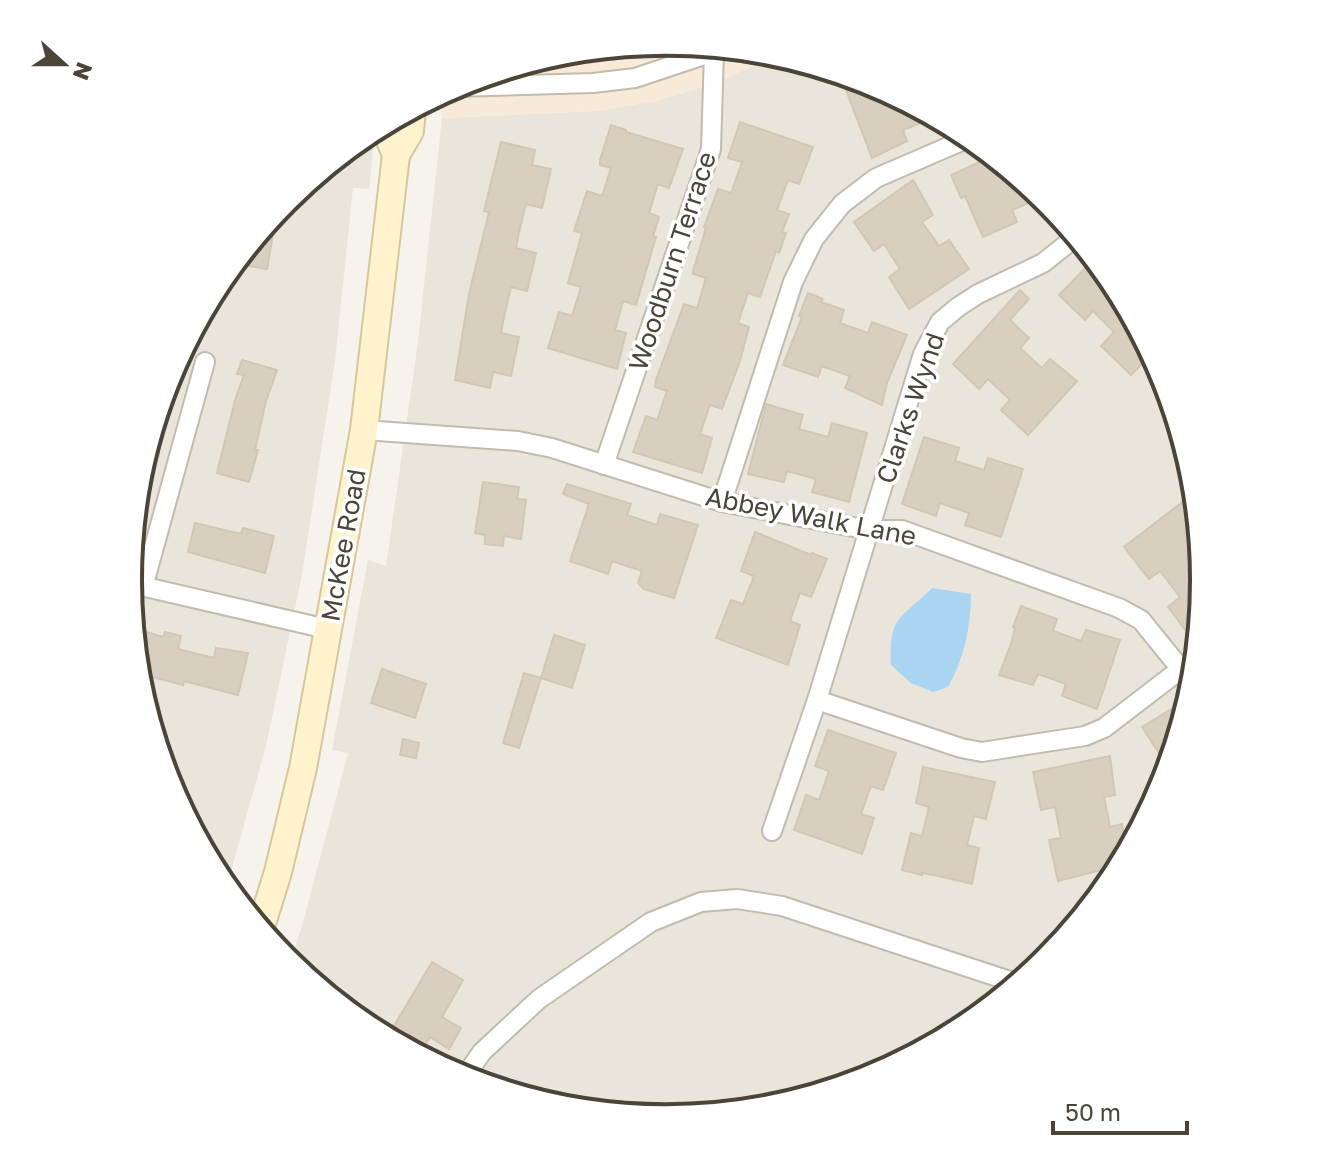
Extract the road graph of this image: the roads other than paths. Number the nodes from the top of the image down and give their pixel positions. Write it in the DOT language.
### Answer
graph roads {
  1 [pos="699,57"];
  2 [pos="719,59"];
  3 [pos="493,86"];
  4 [pos="411,123"];
  5 [pos="389,135"];
  6 [pos="957,143"];
  7 [pos="396,155"];
  8 [pos="1068,243"];
  9 [pos="205,362"];
  10 [pos="364,430"];
  11 [pos="604,465"];
  12 [pos="722,502"];
  13 [pos="869,530"];
  14 [pos="142,564"];
  15 [pos="142,586"];
  16 [pos="327,629"];
  17 [pos="1184,665"];
  18 [pos="1180,668"];
  19 [pos="817,700"];
  20 [pos="772,831"];
  21 [pos="264,917"];
  22 [pos="1006,980"];
  23 [pos="471,1067"];
  1 -- 3 [label="street"];
  2 -- 11 [label="street, Woodburn Terrace"];
  4 -- 7 [label="street, McKee Road"];
  5 -- 7 [label="street, McKee Road"];
  6 -- 12 [label="street"];
  7 -- 10 [label="street, McKee Road"];
  8 -- 13 [label="street, Clarks Wynd"];
  9 -- 14 [label="street"];
  10 -- 11 [label="street, Abbey Walk Lane"];
  10 -- 16 [label="street, McKee Road"];
  11 -- 12 [label="street, Abbey Walk Lane"];
  12 -- 13 [label="street, Abbey Walk Lane"];
  13 -- 18 [label="street, Abbey Walk Lane"];
  13 -- 19 [label="street, Clarks Wynd"];
  15 -- 16 [label="street"];
  16 -- 21 [label="street, McKee Road"];
  17 -- 18 [label="street"];
  18 -- 19 [label="street"];
  19 -- 20 [label="street, Clarks Wynd"];
  22 -- 23 [label="street"];
}
